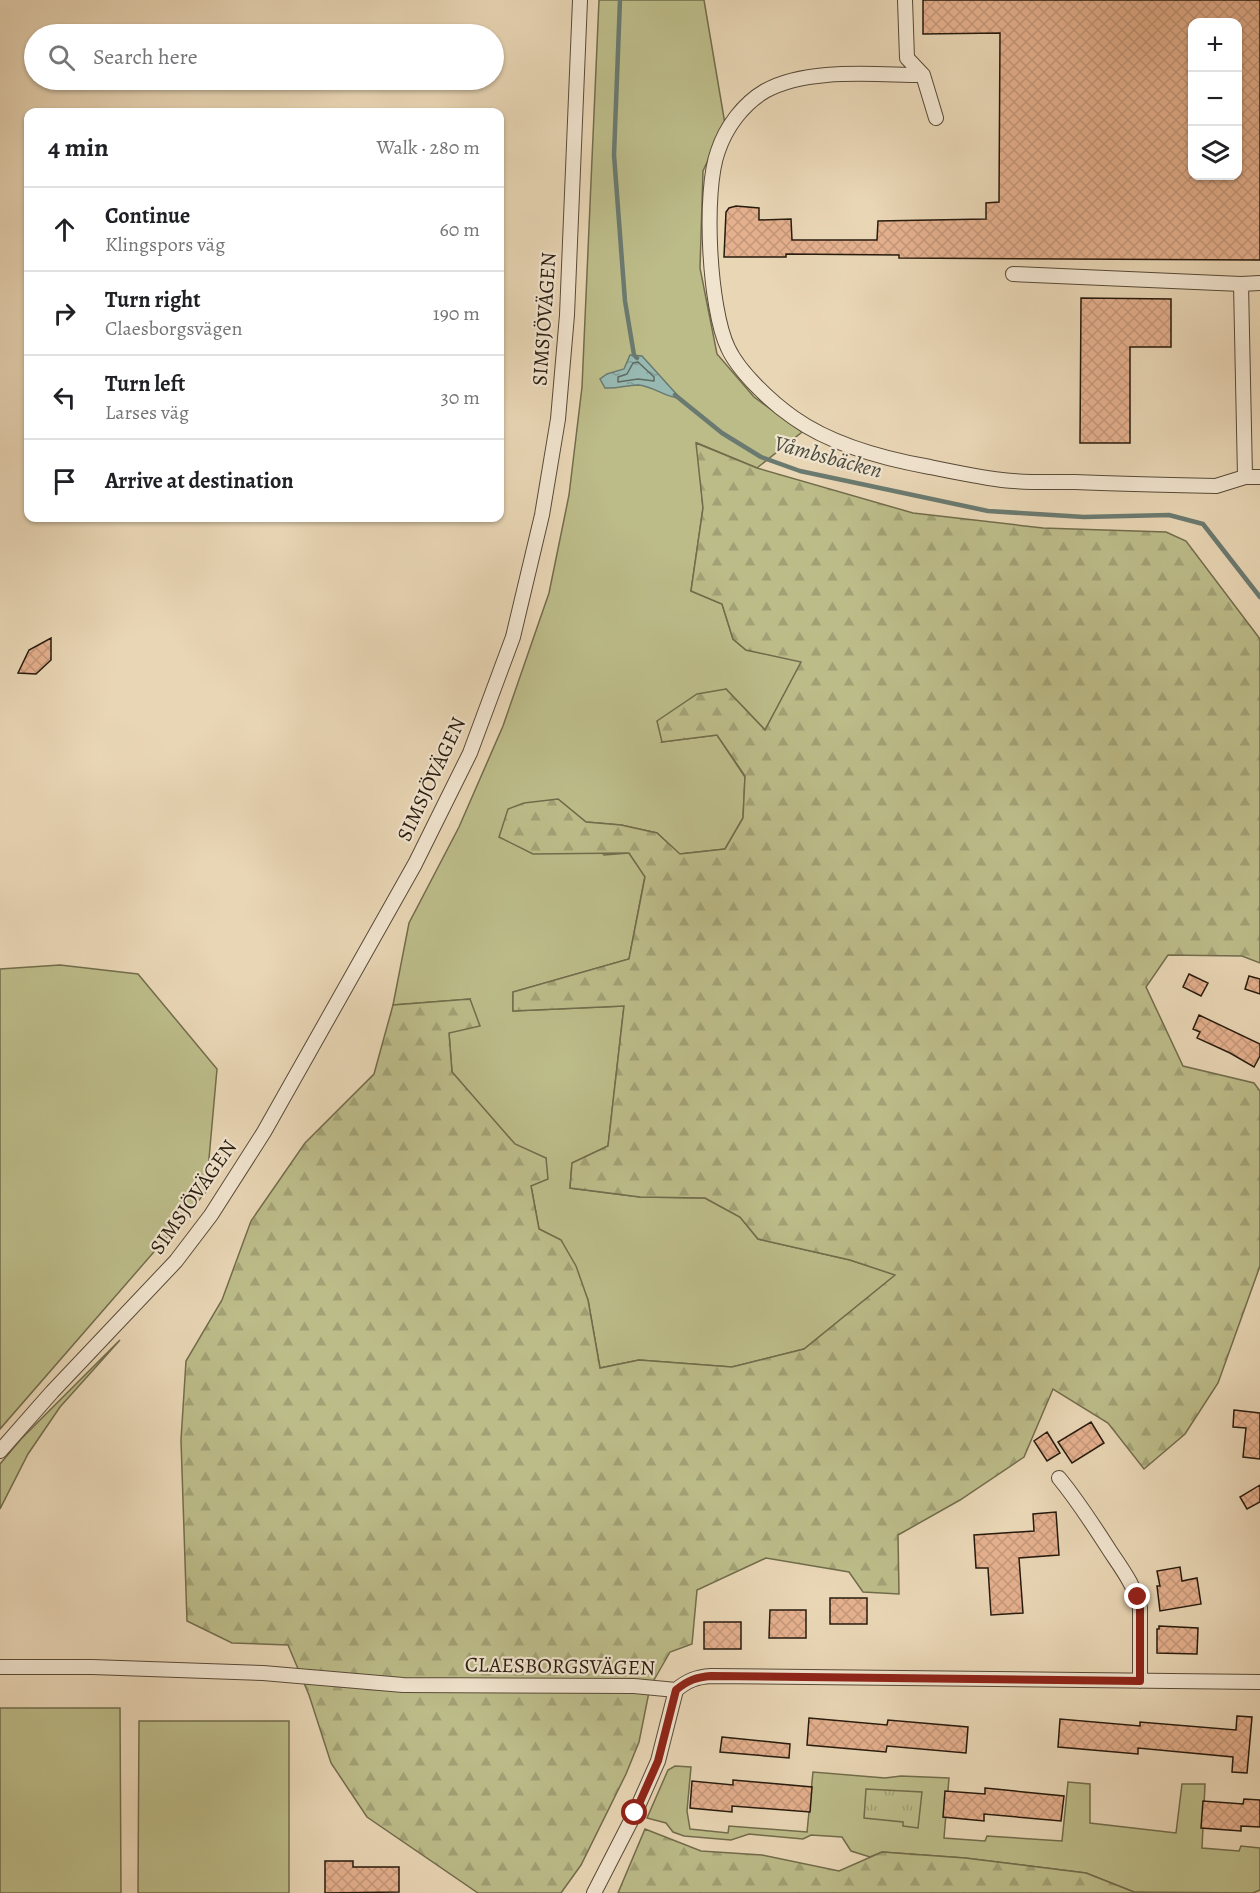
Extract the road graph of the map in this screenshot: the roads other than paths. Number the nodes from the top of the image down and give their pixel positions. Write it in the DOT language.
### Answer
graph roads {
  1 [pos="580,0"];
  2 [pos="905,0"];
  3 [pos="923,75"];
  4 [pos="936,118"];
  5 [pos="1013,274"];
  6 [pos="1260,283"];
  7 [pos="1241,284"];
  8 [pos="1245,477"];
  9 [pos="1260,477"];
  10 [pos="0,1451"];
  11 [pos="1059,1478"];
  12 [pos="0,1667"];
  13 [pos="1140,1681"];
  14 [pos="1260,1682"];
  15 [pos="676,1690"];
  16 [pos="594,1893"];
  1 -- 10 [label="street, SIMSJÖVÄGEN"];
  2 -- 3 [label="street"];
  3 -- 4 [label="street"];
  3 -- 8 [label="street"];
  5 -- 7 [label="street"];
  6 -- 7 [label="street"];
  7 -- 8 [label="street"];
  8 -- 9 [label="street"];
  11 -- 13 [label="street"];
  12 -- 15 [label="street, CLAESBORGSVÄGEN"];
  13 -- 14 [label="street, CLAESBORGSVÄGEN"];
  13 -- 15 [label="street, CLAESBORGSVÄGEN"];
  15 -- 16 [label="street"];
}
